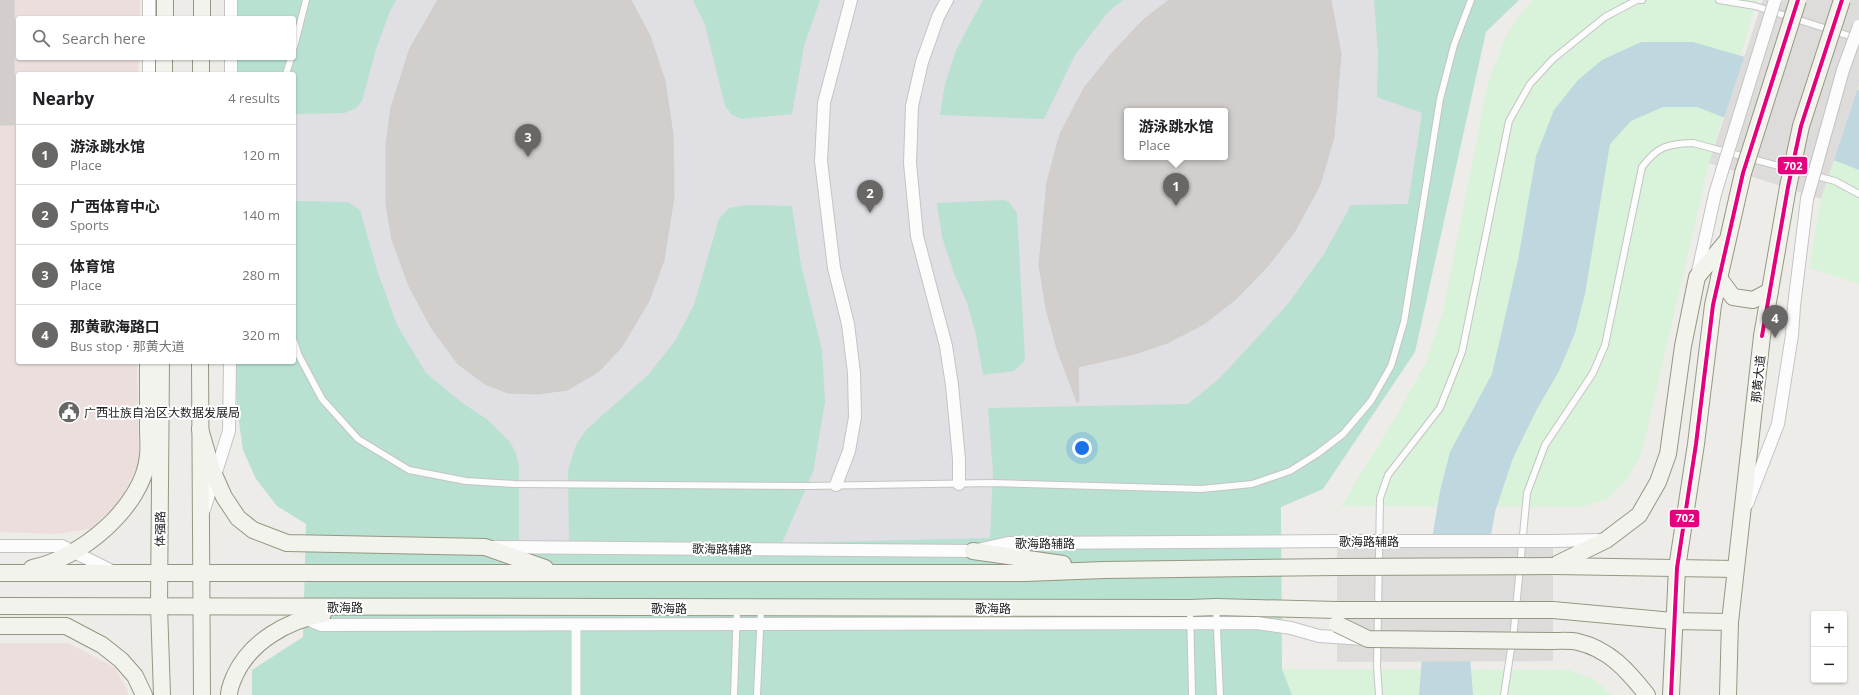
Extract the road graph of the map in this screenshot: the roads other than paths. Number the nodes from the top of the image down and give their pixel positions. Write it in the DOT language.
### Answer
graph roads {
  1 [pos="149,0"];
  2 [pos="165,0"];
  3 [pos="202,0"];
  4 [pos="231,0"];
  5 [pos="306,0"];
  6 [pos="851,0"];
  7 [pos="947,0"];
  8 [pos="1471,0"];
  9 [pos="1642,0"];
  10 [pos="1719,0"];
  11 [pos="1775,0"];
  12 [pos="1798,0"];
  13 [pos="1842,0"];
  14 [pos="149,16"];
  15 [pos="165,16"];
  16 [pos="202,16"];
  17 [pos="231,16"];
  18 [pos="1859,26"];
  19 [pos="296,39"];
  20 [pos="1859,39"];
  21 [pos="149,60"];
  22 [pos="164,60"];
  23 [pos="201,60"];
  24 [pos="231,60"];
  25 [pos="290,60"];
  26 [pos="149,72"];
  27 [pos="164,72"];
  28 [pos="201,72"];
  29 [pos="231,72"];
  30 [pos="287,72"];
  31 [pos="1859,194"];
  32 [pos="1727,241"];
  33 [pos="1697,276"];
  34 [pos="1719,278"];
  35 [pos="1770,291"];
  36 [pos="296,348"];
  37 [pos="148,364"];
  38 [pos="161,364"];
  39 [pos="200,364"];
  40 [pos="230,364"];
  41 [pos="200,429"];
  42 [pos="215,476"];
  43 [pos="959,484"];
  44 [pos="836,485"];
  45 [pos="1742,519"];
  46 [pos="200,521"];
  47 [pos="1606,540"];
  48 [pos="0,546"];
  49 [pos="485,547"];
  50 [pos="973,551"];
  51 [pos="73,552"];
  52 [pos="1553,566"];
  53 [pos="1676,568"];
  54 [pos="1735,568"];
  55 [pos="1104,570"];
  56 [pos="556,572"];
  57 [pos="2,573"];
  58 [pos="117,573"];
  59 [pos="159,573"];
  60 [pos="200,573"];
  61 [pos="0,606"];
  62 [pos="159,606"];
  63 [pos="201,607"];
  64 [pos="277,607"];
  65 [pos="1216,607"];
  66 [pos="352,608"];
  67 [pos="736,608"];
  68 [pos="761,608"];
  69 [pos="1190,616"];
  70 [pos="303,618"];
  71 [pos="1673,621"];
  72 [pos="1730,622"];
  73 [pos="1217,623"];
  74 [pos="1337,624"];
  75 [pos="576,625"];
  76 [pos="736,625"];
  77 [pos="760,625"];
  78 [pos="0,626"];
  79 [pos="161,676"];
  80 [pos="144,695"];
  81 [pos="156,695"];
  82 [pos="162,695"];
  83 [pos="202,695"];
  84 [pos="229,695"];
  85 [pos="576,695"];
  86 [pos="734,695"];
  87 [pos="757,695"];
  88 [pos="1192,695"];
  89 [pos="1220,695"];
  90 [pos="1379,695"];
  91 [pos="1504,695"];
  92 [pos="1647,695"];
  93 [pos="1671,695"];
  94 [pos="1728,695"];
  1 -- 14 [label="street"];
  2 -- 15 [label="main road"];
  3 -- 16 [label="main road"];
  4 -- 17 [label="street"];
  5 -- 19 [label="lane"];
  6 -- 44 [label="street"];
  7 -- 43 [label="street"];
  8 -- 43 [label="lane"];
  9 -- 90 [label="lane"];
  10 -- 20 [label="lane"];
  11 -- 33 [label="street, bridge"];
  12 -- 32 [label="main road, bridge"];
  13 -- 35 [label="main road, 那黄大道, bridge"];
  18 -- 45 [label="street, bridge"];
  21 -- 26 [label="street"];
  22 -- 27 [label="main road"];
  23 -- 28 [label="main road"];
  24 -- 29 [label="street"];
  25 -- 30 [label="lane"];
  31 -- 91 [label="lane"];
  32 -- 33 [label="main road"];
  32 -- 34 [label="main road"];
  33 -- 47 [label="main road"];
  34 -- 35 [label="main road"];
  34 -- 53 [label="main road"];
  35 -- 45 [label="main road, 那黄大道"];
  36 -- 44 [label="lane"];
  37 -- 51 [label="main road"];
  38 -- 59 [label="main road, 体强路"];
  39 -- 41 [label="main road"];
  40 -- 42 [label="street"];
  41 -- 42 [label="main road"];
  41 -- 46 [label="main road"];
  42 -- 46 [label="street"];
  42 -- 49 [label="main road"];
  43 -- 44 [label="lane"];
  45 -- 54 [label="main road, 那黄大道"];
  46 -- 60 [label="main road"];
  47 -- 50 [label="street, 歌海路辅路, bridge"];
  47 -- 52 [label="main road"];
  48 -- 51 [label="street"];
  49 -- 50 [label="street, 歌海路辅路"];
  49 -- 56 [label="main road"];
  50 -- 55 [label="main road"];
  51 -- 57 [label="main road"];
  51 -- 58 [label="street"];
  52 -- 53 [label="main road"];
  52 -- 55 [label="main road, bridge"];
  53 -- 54 [label="main road"];
  53 -- 71 [label="main road"];
  54 -- 72 [label="main road, 那黄大道"];
  55 -- 56 [label="main road"];
  56 -- 60 [label="main road"];
  57 -- 58 [label="main road"];
  58 -- 59 [label="main road"];
  59 -- 60 [label="main road"];
  59 -- 62 [label="main road, 体强路"];
  60 -- 63 [label="main road"];
  61 -- 62 [label="main road, 歌海路"];
  62 -- 63 [label="main road, 歌海路"];
  62 -- 79 [label="main road, 体强路"];
  63 -- 64 [label="main road, 歌海路"];
  63 -- 83 [label="main road"];
  64 -- 66 [label="main road, 歌海路"];
  64 -- 70 [label="street"];
  65 -- 69 [label="main road, 歌海路"];
  65 -- 73 [label="lane"];
  65 -- 74 [label="main road, 歌海路"];
  66 -- 67 [label="main road, 歌海路"];
  66 -- 70 [label="main road"];
  67 -- 68 [label="main road, 歌海路"];
  67 -- 76 [label="lane"];
  68 -- 69 [label="main road, 歌海路"];
  68 -- 77 [label="lane"];
  69 -- 73 [label="street"];
  69 -- 77 [label="street"];
  69 -- 88 [label="lane"];
  70 -- 75 [label="street"];
  70 -- 84 [label="main road"];
  71 -- 72 [label="main road, 歌海路"];
  71 -- 74 [label="main road, 歌海路, bridge"];
  71 -- 93 [label="main road"];
  72 -- 94 [label="main road, 那黄大道"];
  73 -- 74 [label="street"];
  73 -- 89 [label="lane"];
  74 -- 92 [label="main road, bridge"];
  75 -- 76 [label="street"];
  75 -- 85 [label="street"];
  76 -- 77 [label="street"];
  76 -- 86 [label="lane"];
  77 -- 87 [label="lane"];
  78 -- 80 [label="main road"];
  79 -- 81 [label="street"];
  79 -- 82 [label="main road, 体强路"];
}
